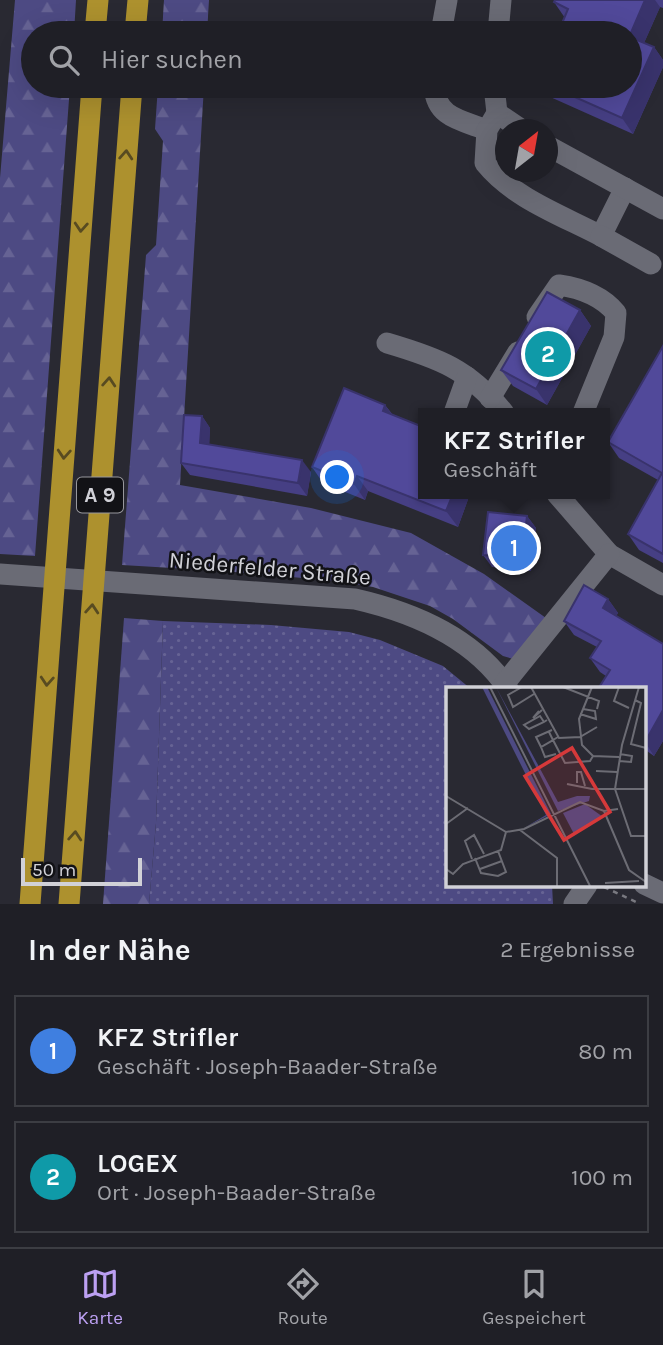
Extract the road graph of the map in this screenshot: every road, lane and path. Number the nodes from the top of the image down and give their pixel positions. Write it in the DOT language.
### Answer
graph roads {
  1 [pos="98,0"];
  2 [pos="138,0"];
  3 [pos="447,0"];
  4 [pos="501,0"];
  5 [pos="97,21"];
  6 [pos="136,21"];
  7 [pos="443,21"];
  8 [pos="499,21"];
  9 [pos="91,98"];
  10 [pos="130,98"];
  11 [pos="435,98"];
  12 [pos="493,98"];
  13 [pos="492,122"];
  14 [pos="495,123"];
  15 [pos="558,151"];
  16 [pos="625,188"];
  17 [pos="663,209"];
  18 [pos="601,236"];
  19 [pos="652,264"];
  20 [pos="387,344"];
  21 [pos="467,377"];
  22 [pos="497,405"];
  23 [pos="456,408"];
  24 [pos="585,408"];
  25 [pos="561,499"];
  26 [pos="609,554"];
  27 [pos="0,574"];
  28 [pos="663,585"];
  29 [pos="507,686"];
  30 [pos="586,886"];
  31 [pos="606,886"];
  32 [pos="640,893"];
  33 [pos="663,893"];
  34 [pos="30,904"];
  35 [pos="69,904"];
  36 [pos="574,904"];
  1 -- 5 [label="highway"];
  2 -- 6 [label="highway"];
  3 -- 7 [label="street"];
  4 -- 8 [label="street"];
  9 -- 34 [label="highway, A 9, one-way"];
  35 -- 10 [label="highway, A 9, one-way"];
  11 -- 13 [label="street"];
  12 -- 13 [label="street"];
  13 -- 14 [label="street"];
  13 -- 18 [label="street"];
  15 -- 16 [label="street"];
  16 -- 17 [label="street"];
  16 -- 18 [label="street"];
  18 -- 19 [label="street"];
  20 -- 21 [label="street"];
  21 -- 22 [label="street"];
  21 -- 23 [label="street"];
  22 -- 24 [label="street"];
  25 -- 26 [label="street"];
  26 -- 28 [label="street"];
  26 -- 29 [label="street"];
  27 -- 29 [label="street, Niederfelder Straße"];
  30 -- 36 [label="street"];
  31 -- 32 [label="path"];
  32 -- 33 [label="street"];
}
